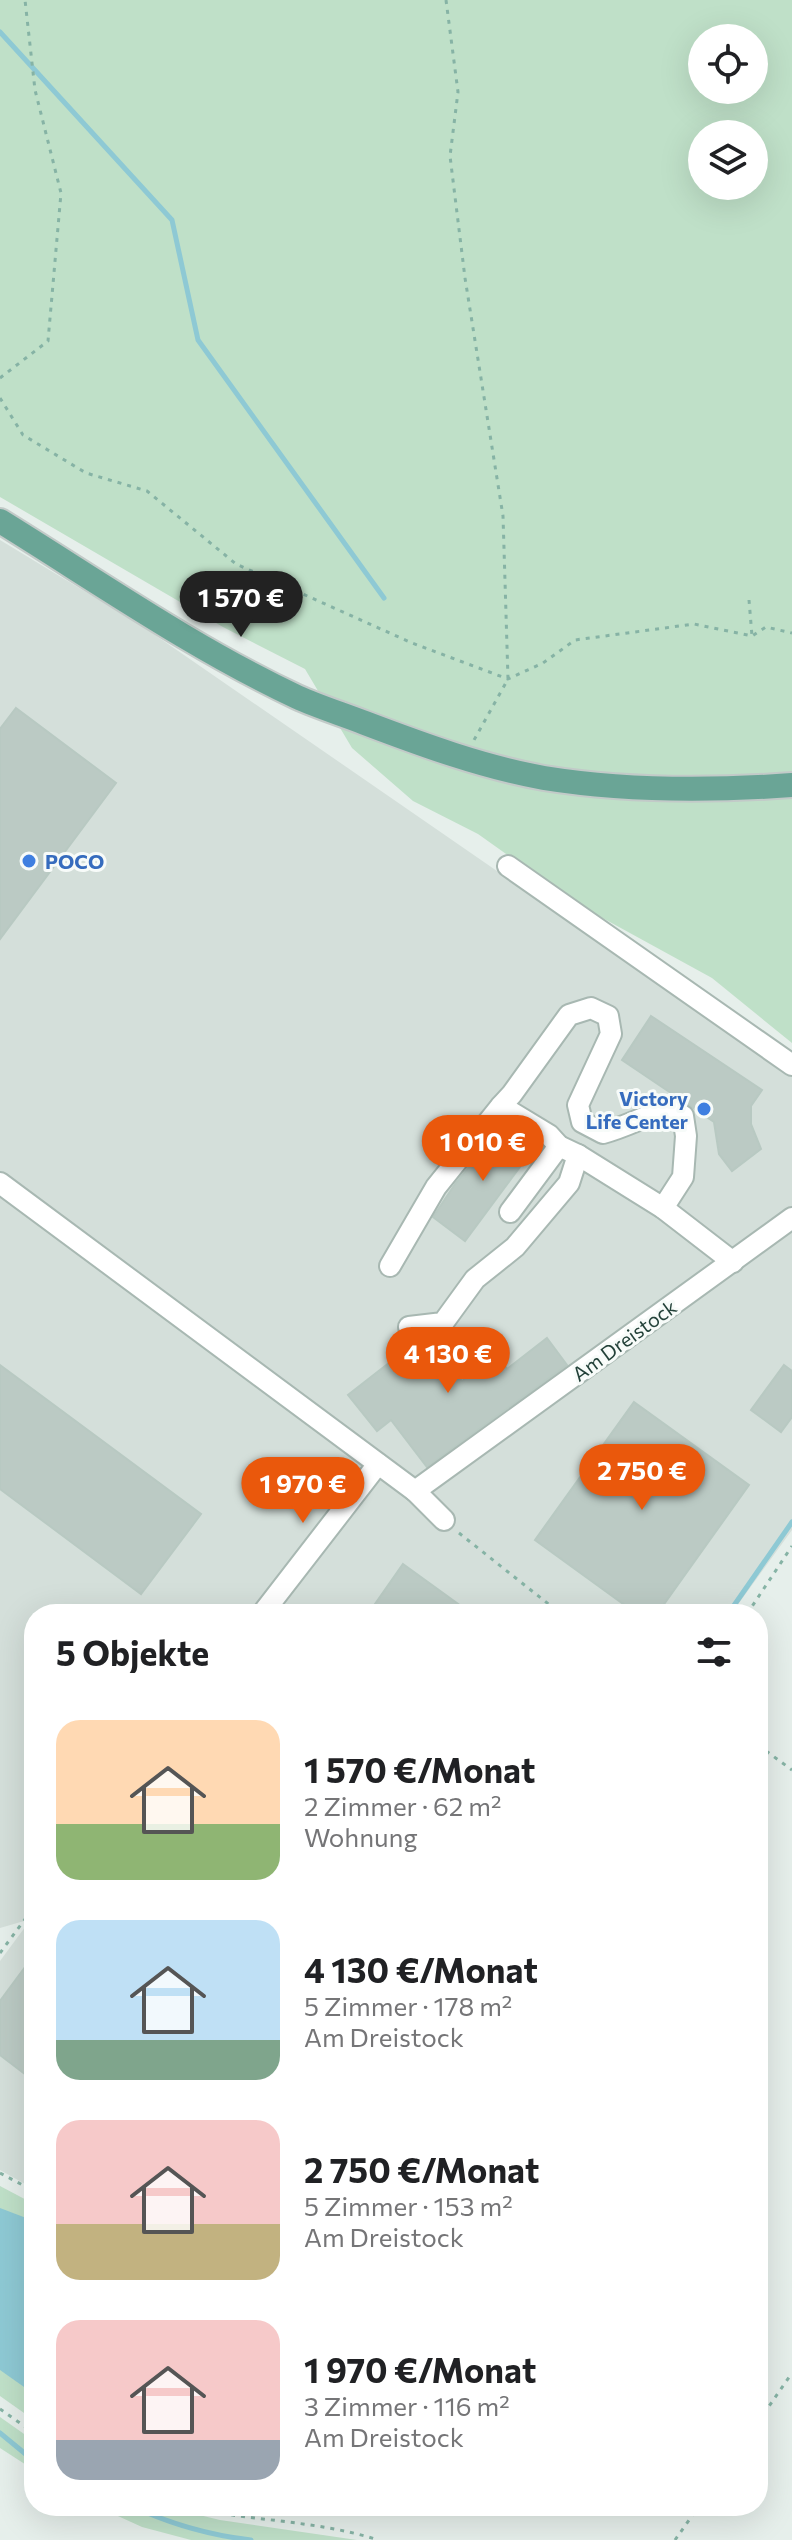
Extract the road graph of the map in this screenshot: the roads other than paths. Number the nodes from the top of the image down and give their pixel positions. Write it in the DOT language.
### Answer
graph roads {
  1 [pos="0,521"];
  2 [pos="792,785"];
  3 [pos="508,866"];
  4 [pos="792,1065"];
  5 [pos="501,1106"];
  6 [pos="559,1146"];
  7 [pos="578,1155"];
  8 [pos="0,1183"];
  9 [pos="663,1208"];
  10 [pos="510,1212"];
  11 [pos="792,1218"];
  12 [pos="733,1262"];
  13 [pos="390,1266"];
  14 [pos="409,1327"];
  15 [pos="378,1464"];
  16 [pos="415,1491"];
  17 [pos="444,1520"];
  18 [pos="270,1604"];
  1 -- 2 [label="main road"];
  3 -- 4 [label="street"];
  5 -- 6 [label="street"];
  5 -- 9 [label="street"];
  5 -- 13 [label="street"];
  6 -- 7 [label="street"];
  6 -- 10 [label="street"];
  7 -- 9 [label="street"];
  7 -- 14 [label="street"];
  8 -- 15 [label="street"];
  9 -- 12 [label="street"];
  11 -- 12 [label="street, Am Dreistock"];
  12 -- 16 [label="street, Am Dreistock"];
  15 -- 16 [label="street"];
  15 -- 18 [label="street"];
  16 -- 17 [label="street"];
}
